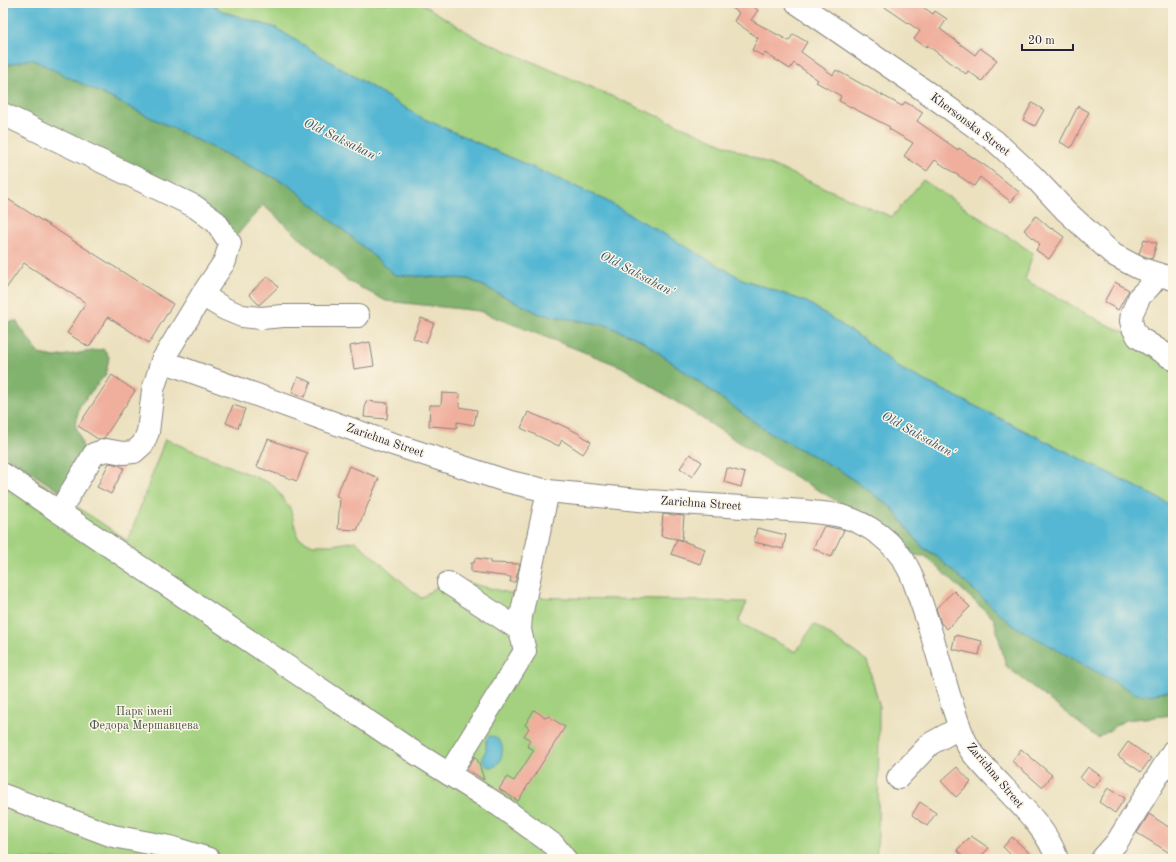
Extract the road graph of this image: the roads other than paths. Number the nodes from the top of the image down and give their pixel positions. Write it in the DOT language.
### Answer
graph roads {
  1 [pos="797,3"];
  2 [pos="3,114"];
  3 [pos="1166,276"];
  4 [pos="202,295"];
  5 [pos="358,316"];
  6 [pos="1173,359"];
  7 [pos="162,361"];
  8 [pos="3,474"];
  9 [pos="548,491"];
  10 [pos="59,512"];
  11 [pos="448,583"];
  12 [pos="520,630"];
  13 [pos="959,728"];
  14 [pos="1173,751"];
  15 [pos="450,774"];
  16 [pos="898,778"];
  17 [pos="3,795"];
  18 [pos="209,859"];
  19 [pos="565,859"];
  20 [pos="1057,859"];
  21 [pos="1102,859"];
  1 -- 3 [label="street, Khersonska Street"];
  2 -- 4 [label="street"];
  3 -- 6 [label="street"];
  4 -- 5 [label="street"];
  4 -- 7 [label="street"];
  7 -- 9 [label="street, Zarichna Street"];
  7 -- 10 [label="street"];
  8 -- 10 [label="street"];
  9 -- 12 [label="street"];
  9 -- 13 [label="street, Zarichna Street"];
  10 -- 15 [label="street"];
  11 -- 12 [label="street"];
  12 -- 15 [label="street"];
  13 -- 16 [label="street"];
  13 -- 20 [label="street, Zarichna Street"];
  14 -- 21 [label="street"];
  15 -- 19 [label="street"];
  17 -- 18 [label="street"];
}
